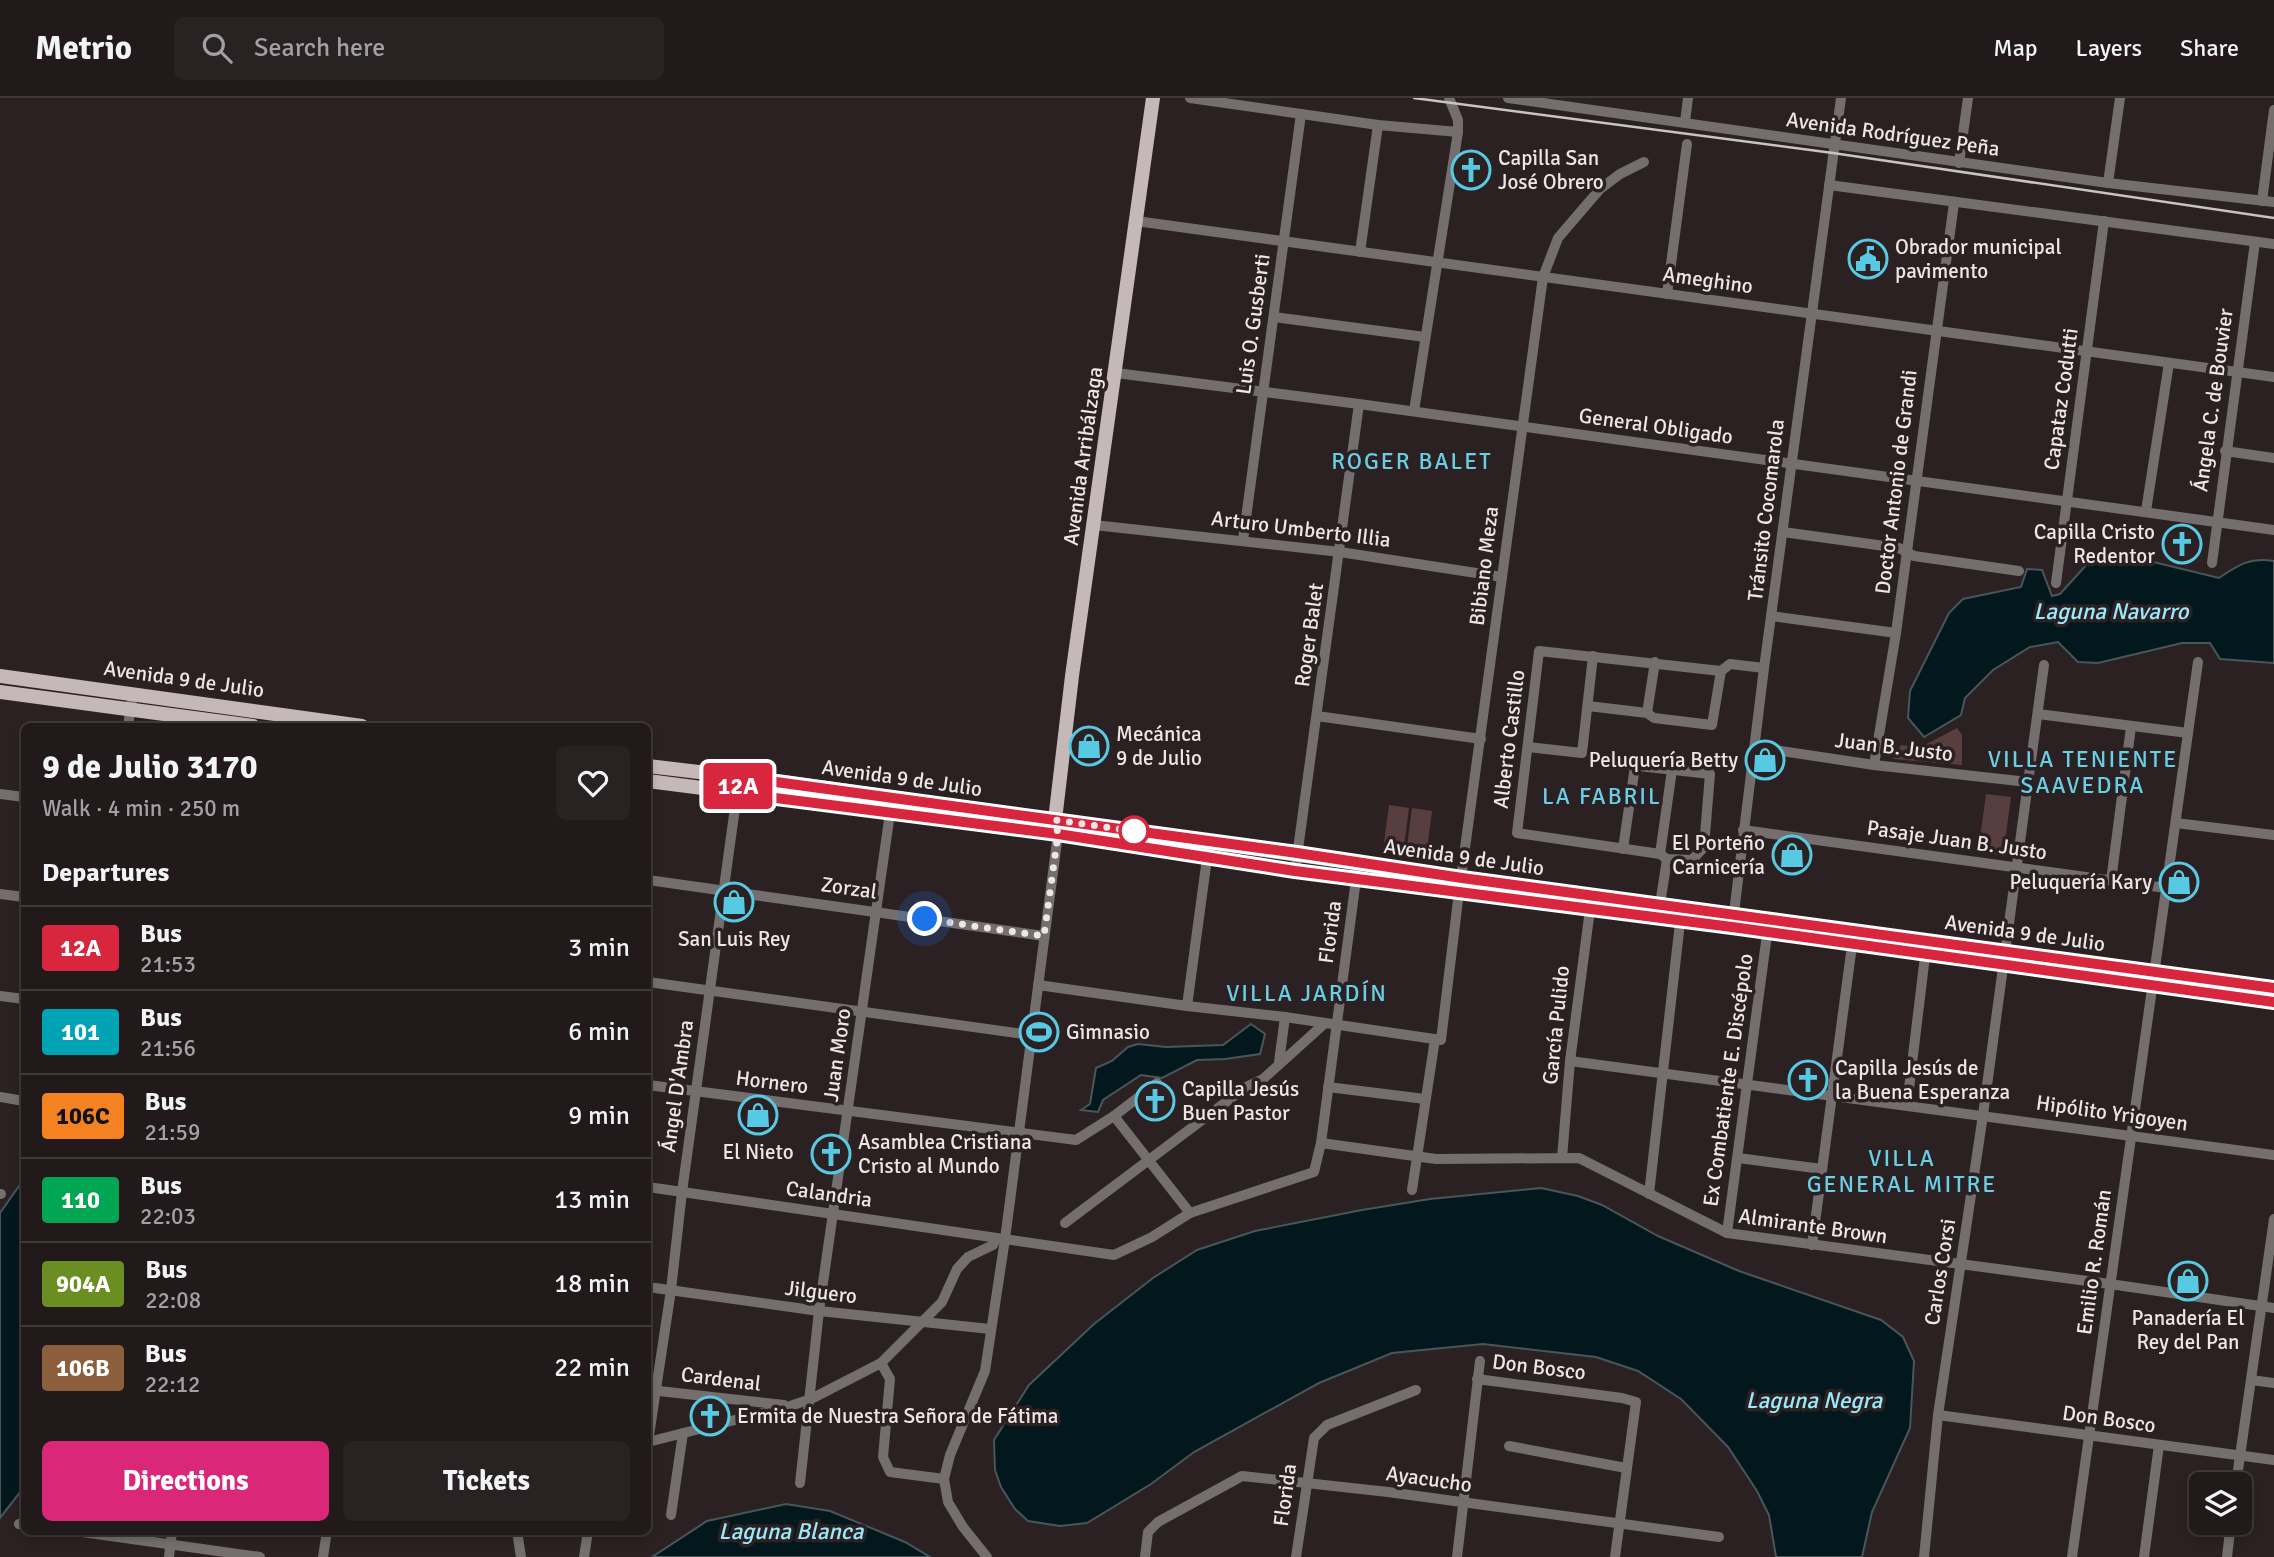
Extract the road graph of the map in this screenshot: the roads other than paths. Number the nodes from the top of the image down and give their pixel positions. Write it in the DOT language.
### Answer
graph roads {
  1 [pos="1153,98"];
  2 [pos="1190,98"];
  3 [pos="1449,98"];
  4 [pos="1507,98"];
  5 [pos="1688,98"];
  6 [pos="1841,98"];
  7 [pos="1968,98"];
  8 [pos="2120,98"];
  9 [pos="1569,102"];
  10 [pos="2274,110"];
  11 [pos="1301,114"];
  12 [pos="1685,122"];
  13 [pos="1378,125"];
  14 [pos="1458,132"];
  15 [pos="1688,144"];
  16 [pos="1834,145"];
  17 [pos="1644,162"];
  18 [pos="1959,163"];
  19 [pos="2108,183"];
  20 [pos="1829,186"];
  21 [pos="2262,201"];
  22 [pos="2274,202"];
  23 [pos="1954,203"];
  24 [pos="1136,220"];
  25 [pos="2104,221"];
  26 [pos="1284,241"];
  27 [pos="2255,242"];
  28 [pos="2274,244"];
  29 [pos="1360,252"];
  30 [pos="1437,263"];
  31 [pos="1543,277"];
  32 [pos="1667,294"];
  33 [pos="1811,314"];
  34 [pos="1274,317"];
  35 [pos="1936,331"];
  36 [pos="1425,337"];
  37 [pos="2087,352"];
  38 [pos="2169,363"];
  39 [pos="2236,371"];
  40 [pos="1116,373"];
  41 [pos="2274,377"];
  42 [pos="1264,393"];
  43 [pos="1359,404"];
  44 [pos="1413,411"];
  45 [pos="1521,427"];
  46 [pos="2225,451"];
  47 [pos="2274,458"];
  48 [pos="1791,463"];
  49 [pos="1915,482"];
  50 [pos="2066,502"];
  51 [pos="2146,511"];
  52 [pos="2216,523"];
  53 [pos="1094,525"];
  54 [pos="2274,530"];
  55 [pos="1783,532"];
  56 [pos="1243,540"];
  57 [pos="1340,552"];
  58 [pos="1907,552"];
  59 [pos="2212,563"];
  60 [pos="2019,571"];
  61 [pos="1502,577"];
  62 [pos="2056,583"];
  63 [pos="1772,616"];
  64 [pos="1896,633"];
  65 [pos="1593,656"];
  66 [pos="1655,662"];
  67 [pos="2198,663"];
  68 [pos="2044,665"];
  69 [pos="1764,668"];
  70 [pos="1721,671"];
  71 [pos="0,676"];
  72 [pos="0,692"];
  73 [pos="132,693"];
  74 [pos="1588,706"];
  75 [pos="130,710"];
  76 [pos="1647,713"];
  77 [pos="2038,714"];
  78 [pos="1317,716"];
  79 [pos="281,720"];
  80 [pos="128,723"];
  81 [pos="230,723"];
  82 [pos="322,723"];
  83 [pos="2131,727"];
  84 [pos="2188,733"];
  85 [pos="1481,739"];
  86 [pos="1528,747"];
  87 [pos="1755,747"];
  88 [pos="1612,763"];
  89 [pos="1874,765"];
  90 [pos="651,766"];
  91 [pos="1635,766"];
  92 [pos="1672,770"];
  93 [pos="739,777"];
  94 [pos="651,780"];
  95 [pos="2028,782"];
  96 [pos="737,793"];
  97 [pos="0,794"];
  98 [pos="21,797"];
  99 [pos="891,806"];
  100 [pos="2176,823"];
  101 [pos="1057,827"];
  102 [pos="1743,830"];
  103 [pos="2274,835"];
  104 [pos="1208,849"];
  105 [pos="1623,849"];
  106 [pos="1297,853"];
  107 [pos="1663,857"];
  108 [pos="1358,862"];
  109 [pos="2016,867"];
  110 [pos="1295,871"];
  111 [pos="1356,878"];
  112 [pos="651,880"];
  113 [pos="2111,881"];
  114 [pos="1460,885"];
  115 [pos="2166,888"];
  116 [pos="725,890"];
  117 [pos="0,894"];
  118 [pos="21,897"];
  119 [pos="1591,902"];
  120 [pos="1659,911"];
  121 [pos="877,912"];
  122 [pos="1681,914"];
  123 [pos="1733,920"];
  124 [pos="1769,925"];
  125 [pos="1044,936"];
  126 [pos="1853,938"];
  127 [pos="1926,948"];
  128 [pos="2003,959"];
  129 [pos="2152,978"];
  130 [pos="651,982"];
  131 [pos="1038,985"];
  132 [pos="2274,988"];
  133 [pos="709,991"];
  134 [pos="0,996"];
  135 [pos="21,999"];
  136 [pos="2274,1002"];
  137 [pos="1187,1006"];
  138 [pos="863,1010"];
  139 [pos="1285,1017"];
  140 [pos="1324,1024"];
  141 [pos="1337,1026"];
  142 [pos="1031,1035"];
  143 [pos="1438,1040"];
  144 [pos="1570,1061"];
  145 [pos="1279,1062"];
  146 [pos="1662,1072"];
  147 [pos="1157,1083"];
  148 [pos="1747,1083"];
  149 [pos="651,1085"];
  150 [pos="1328,1087"];
  151 [pos="696,1091"];
  152 [pos="1832,1095"];
  153 [pos="0,1097"];
  154 [pos="1425,1099"];
  155 [pos="21,1100"];
  156 [pos="1907,1105"];
  157 [pos="849,1111"];
  158 [pos="1983,1115"];
  159 [pos="1114,1116"];
  160 [pos="1017,1134"];
  161 [pos="2131,1135"];
  162 [pos="1321,1143"];
  163 [pos="2274,1155"];
  164 [pos="1417,1156"];
  165 [pos="1562,1158"];
  166 [pos="1738,1158"];
  167 [pos="1149,1161"];
  168 [pos="1822,1169"];
  169 [pos="651,1187"];
  170 [pos="1412,1190"];
  171 [pos="682,1192"];
  172 [pos="1649,1194"];
  173 [pos="1190,1213"];
  174 [pos="834,1214"];
  175 [pos="2274,1219"];
  176 [pos="1065,1223"];
  177 [pos="1727,1233"];
  178 [pos="1001,1238"];
  179 [pos="1812,1245"];
  180 [pos="1961,1266"];
  181 [pos="2110,1284"];
  182 [pos="651,1287"];
  183 [pos="671,1290"];
  184 [pos="2268,1308"];
  185 [pos="820,1311"];
  186 [pos="923,1321"];
  187 [pos="990,1329"];
  188 [pos="1480,1361"];
  189 [pos="881,1363"];
  190 [pos="1477,1379"];
  191 [pos="2251,1380"];
  192 [pos="2274,1383"];
  193 [pos="651,1390"];
  194 [pos="1416,1390"];
  195 [pos="811,1399"];
  196 [pos="790,1406"];
  197 [pos="1938,1415"];
  198 [pos="683,1433"];
  199 [pos="2088,1435"];
  200 [pos="651,1441"];
  201 [pos="2159,1445"];
  202 [pos="1509,1446"];
  203 [pos="2240,1456"];
  204 [pos="2274,1460"];
  205 [pos="1626,1468"];
  206 [pos="2238,1472"];
  207 [pos="944,1479"];
  208 [pos="800,1483"];
  209 [pos="1306,1483"];
  210 [pos="1465,1503"];
  211 [pos="671,1515"];
  212 [pos="1620,1523"];
  213 [pos="105,1535"];
  214 [pos="172,1535"];
  215 [pos="326,1535"];
  216 [pos="518,1535"];
  217 [pos="587,1535"];
  218 [pos="2230,1535"];
  219 [pos="1719,1537"];
  220 [pos="171,1544"];
  221 [pos="169,1557"];
  222 [pos="260,1557"];
  223 [pos="323,1557"];
  224 [pos="521,1557"];
  225 [pos="584,1557"];
  226 [pos="987,1557"];
  227 [pos="1145,1557"];
  228 [pos="1296,1557"];
  229 [pos="1457,1557"];
  230 [pos="1615,1557"];
  231 [pos="1924,1557"];
  232 [pos="2072,1557"];
  233 [pos="2144,1557"];
  234 [pos="2227,1557"];
  1 -- 24 [label="main road, Avenida Arribálzaga"];
  2 -- 11 [label="street"];
  3 -- 14 [label="street"];
  4 -- 9 [label="street, Avenida Rodríguez Peña"];
  5 -- 12 [label="street"];
  6 -- 16 [label="street, Tránsito Cocomarola"];
  7 -- 18 [label="street"];
  8 -- 19 [label="street"];
  9 -- 12 [label="street, Avenida Rodríguez Peña"];
  10 -- 21 [label="street"];
  11 -- 13 [label="street"];
  11 -- 26 [label="street, Luis O. Gusberti"];
  12 -- 16 [label="street, Avenida Rodríguez Peña"];
  13 -- 14 [label="street"];
  13 -- 29 [label="street"];
  14 -- 30 [label="street"];
  15 -- 32 [label="street"];
  16 -- 18 [label="street, Avenida Rodríguez Peña"];
  16 -- 20 [label="street, Tránsito Cocomarola"];
  17 -- 31 [label="street, Bibiano Meza"];
  18 -- 19 [label="street, Avenida Rodríguez Peña"];
  19 -- 21 [label="street, Avenida Rodríguez Peña"];
  20 -- 23 [label="street"];
  20 -- 33 [label="street, Tránsito Cocomarola"];
  21 -- 22 [label="street, Avenida Rodríguez Peña"];
  23 -- 25 [label="street"];
  23 -- 35 [label="street, Doctor Antonio de Grandi"];
  24 -- 26 [label="street, Ameghino"];
  24 -- 40 [label="main road, Avenida Arribálzaga"];
  25 -- 27 [label="street"];
  25 -- 37 [label="street, Capataz Codutti"];
  26 -- 29 [label="street, Ameghino"];
  26 -- 34 [label="street, Luis O. Gusberti"];
  27 -- 28 [label="street"];
  27 -- 39 [label="street, Ángela C. de Bouvier"];
  29 -- 30 [label="street, Ameghino"];
  30 -- 31 [label="street, Ameghino"];
  30 -- 36 [label="street"];
  31 -- 32 [label="street, Ameghino"];
  31 -- 45 [label="street, Bibiano Meza"];
  32 -- 33 [label="street, Ameghino"];
  33 -- 35 [label="street, Ameghino"];
  33 -- 48 [label="street, Tránsito Cocomarola"];
  34 -- 36 [label="street"];
  34 -- 42 [label="street, Luis O. Gusberti"];
  35 -- 37 [label="street, Ameghino"];
  35 -- 49 [label="street, Doctor Antonio de Grandi"];
  36 -- 44 [label="street"];
  37 -- 38 [label="street, Ameghino"];
  37 -- 50 [label="street, Capataz Codutti"];
  38 -- 39 [label="street, Ameghino"];
  38 -- 51 [label="street"];
  39 -- 41 [label="street, Ameghino"];
  39 -- 46 [label="street, Ángela C. de Bouvier"];
  40 -- 42 [label="street, General Obligado"];
  40 -- 53 [label="main road, Avenida Arribálzaga"];
  42 -- 43 [label="street, General Obligado"];
  42 -- 56 [label="street, Luis O. Gusberti"];
  43 -- 44 [label="street, General Obligado"];
  43 -- 57 [label="street, Roger Balet"];
  44 -- 45 [label="street, General Obligado"];
  45 -- 48 [label="street, General Obligado"];
  45 -- 61 [label="street, Bibiano Meza"];
  46 -- 47 [label="street"];
  46 -- 52 [label="street, Ángela C. de Bouvier"];
  48 -- 49 [label="street, General Obligado"];
  48 -- 55 [label="street, Tránsito Cocomarola"];
  49 -- 50 [label="street, General Obligado"];
  49 -- 58 [label="street, Doctor Antonio de Grandi"];
  50 -- 51 [label="street, General Obligado"];
  50 -- 62 [label="street, Capataz Codutti"];
  51 -- 52 [label="street, General Obligado"];
  52 -- 54 [label="street, General Obligado"];
  52 -- 59 [label="street, Ángela C. de Bouvier"];
  53 -- 56 [label="street, Arturo Umberto Illia"];
  53 -- 101 [label="main road, Avenida Arribálzaga"];
  55 -- 58 [label="street"];
  55 -- 63 [label="street, Tránsito Cocomarola"];
  56 -- 57 [label="street, Arturo Umberto Illia"];
  57 -- 61 [label="street, Arturo Umberto Illia"];
  57 -- 78 [label="street, Roger Balet"];
  58 -- 60 [label="street"];
  58 -- 64 [label="street, Doctor Antonio de Grandi"];
  61 -- 85 [label="street, Bibiano Meza"];
  63 -- 64 [label="street"];
  63 -- 69 [label="street, Tránsito Cocomarola"];
  64 -- 89 [label="street, Doctor Antonio de Grandi"];
  65 -- 66 [label="street"];
  65 -- 74 [label="street"];
  65 -- 86 [label="street, Alberto Castillo"];
  66 -- 70 [label="street"];
  66 -- 76 [label="street"];
  67 -- 84 [label="street"];
  68 -- 77 [label="street"];
  69 -- 70 [label="street"];
  69 -- 87 [label="street, Tránsito Cocomarola"];
  70 -- 76 [label="street"];
  71 -- 73 [label="main road, Avenida 9 de Julio"];
  72 -- 75 [label="main road, Avenida 9 de Julio"];
  73 -- 75 [label="street"];
  73 -- 79 [label="main road, Avenida 9 de Julio"];
  74 -- 76 [label="street"];
  74 -- 86 [label="street"];
  75 -- 80 [label="street"];
  75 -- 81 [label="main road, Avenida 9 de Julio"];
  77 -- 83 [label="street"];
  77 -- 95 [label="street"];
  78 -- 85 [label="street"];
  78 -- 106 [label="street, Roger Balet"];
  79 -- 82 [label="main road, Avenida 9 de Julio"];
  83 -- 84 [label="street"];
  83 -- 113 [label="street"];
  84 -- 100 [label="street"];
  85 -- 114 [label="street, Bibiano Meza"];
  86 -- 105 [label="street, Alberto Castillo"];
  87 -- 89 [label="street, Juan B. Justo"];
  87 -- 102 [label="street, Tránsito Cocomarola"];
  88 -- 91 [label="street"];
  89 -- 95 [label="street, Juan B. Justo"];
  90 -- 93 [label="main road, Avenida 9 de Julio"];
  91 -- 92 [label="street"];
  91 -- 105 [label="street"];
  92 -- 107 [label="street"];
  92 -- 107 [label="street"];
  93 -- 96 [label="street, Ángel D'Ambra"];
  93 -- 99 [label="main road, Avenida 9 de Julio"];
  94 -- 96 [label="main road, Avenida 9 de Julio"];
  95 -- 109 [label="street"];
  96 -- 99 [label="main road, Avenida 9 de Julio"];
  96 -- 116 [label="street, Ángel D'Ambra"];
  97 -- 98 [label="street"];
  99 -- 101 [label="main road, Avenida 9 de Julio"];
  99 -- 121 [label="street, Juan Moro"];
  100 -- 103 [label="street"];
  100 -- 115 [label="street"];
  101 -- 104 [label="main road, Avenida 9 de Julio"];
  101 -- 125 [label="street"];
  102 -- 109 [label="street, Pasaje Juan B. Justo"];
  102 -- 123 [label="street, Tránsito Cocomarola"];
  104 -- 106 [label="main road, Avenida 9 de Julio"];
  104 -- 110 [label="main road, Avenida 9 de Julio"];
  104 -- 137 [label="street"];
  105 -- 107 [label="street"];
  106 -- 108 [label="main road, Avenida 9 de Julio"];
  106 -- 110 [label="street, Roger Balet"];
  107 -- 120 [label="street"];
  108 -- 111 [label="street, Florida"];
  108 -- 114 [label="main road, Avenida 9 de Julio"];
  109 -- 113 [label="street, Pasaje Juan B. Justo"];
  109 -- 128 [label="street"];
  110 -- 111 [label="main road, Avenida 9 de Julio"];
  111 -- 114 [label="main road, Avenida 9 de Julio"];
  111 -- 141 [label="street, Florida"];
  112 -- 116 [label="street, Zorzal"];
  113 -- 115 [label="street, Pasaje Juan B. Justo"];
  114 -- 119 [label="main road, Avenida 9 de Julio"];
  114 -- 143 [label="street, Bibiano Meza"];
  115 -- 129 [label="street"];
  116 -- 121 [label="street, Zorzal"];
  116 -- 133 [label="street, Ángel D'Ambra"];
  117 -- 118 [label="street"];
  119 -- 120 [label="main road, Avenida 9 de Julio"];
  119 -- 144 [label="street, García Pulido"];
  120 -- 122 [label="main road, Avenida 9 de Julio"];
  121 -- 125 [label="street, Zorzal"];
  121 -- 138 [label="street, Juan Moro"];
  122 -- 123 [label="main road, Avenida 9 de Julio"];
  122 -- 146 [label="street"];
  123 -- 124 [label="main road, Avenida 9 de Julio"];
  124 -- 126 [label="main road, Avenida 9 de Julio"];
  124 -- 148 [label="street, Ex Combatiente E. Discépolo"];
  125 -- 131 [label="street"];
  126 -- 127 [label="main road, Avenida 9 de Julio"];
  126 -- 152 [label="street"];
  127 -- 128 [label="main road, Avenida 9 de Julio"];
  127 -- 156 [label="street"];
  128 -- 129 [label="main road, Avenida 9 de Julio"];
  128 -- 158 [label="street, Carlos Corsi"];
  129 -- 132 [label="main road, Avenida 9 de Julio"];
  129 -- 136 [label="main road, Avenida 9 de Julio"];
  129 -- 161 [label="street, Emilio R. Román"];
  130 -- 133 [label="street"];
  131 -- 137 [label="street"];
  131 -- 142 [label="street"];
  133 -- 138 [label="street"];
  133 -- 151 [label="street, Ángel D'Ambra"];
  134 -- 135 [label="street"];
  137 -- 139 [label="street"];
  138 -- 142 [label="street"];
  138 -- 157 [label="street, Juan Moro"];
  139 -- 140 [label="street"];
  139 -- 145 [label="street"];
  140 -- 141 [label="street"];
  140 -- 145 [label="street"];
  141 -- 143 [label="street"];
  141 -- 150 [label="street, Florida"];
  142 -- 160 [label="street"];
  143 -- 154 [label="street, Bibiano Meza"];
  144 -- 146 [label="street, Hipólito Yrigoyen"];
  144 -- 165 [label="street, García Pulido"];
  145 -- 167 [label="street"];
  146 -- 148 [label="street, Hipólito Yrigoyen"];
  146 -- 172 [label="street"];
  147 -- 159 [label="street, Hornero"];
  148 -- 152 [label="street, Hipólito Yrigoyen"];
  148 -- 166 [label="street, Ex Combatiente E. Discépolo"];
  149 -- 151 [label="street, Hornero"];
  150 -- 154 [label="street"];
  150 -- 162 [label="street, Florida"];
  151 -- 157 [label="street, Hornero"];
  151 -- 171 [label="street, Ángel D'Ambra"];
  152 -- 156 [label="street, Hipólito Yrigoyen"];
  152 -- 168 [label="street"];
  153 -- 155 [label="street"];
  154 -- 164 [label="street, Bibiano Meza"];
  156 -- 158 [label="street, Hipólito Yrigoyen"];
  157 -- 160 [label="street, Hornero"];
  157 -- 174 [label="street, Juan Moro"];
  158 -- 161 [label="street, Hipólito Yrigoyen"];
  158 -- 180 [label="street, Carlos Corsi"];
  159 -- 160 [label="street, Hornero"];
  159 -- 167 [label="street"];
  160 -- 178 [label="street"];
  161 -- 163 [label="street, Hipólito Yrigoyen"];
  161 -- 181 [label="street, Emilio R. Román"];
  162 -- 164 [label="street, Almirante Brown"];
  162 -- 173 [label="street, Florida"];
  164 -- 165 [label="street, Almirante Brown"];
  164 -- 170 [label="street, Bibiano Meza"];
  165 -- 172 [label="street, Almirante Brown"];
  166 -- 168 [label="street"];
  166 -- 177 [label="street, Ex Combatiente E. Discépolo"];
  167 -- 173 [label="street"];
  167 -- 176 [label="street"];
  168 -- 179 [label="street"];
  169 -- 171 [label="street, Calandria"];
  171 -- 174 [label="street, Calandria"];
  171 -- 183 [label="street, Ángel D'Ambra"];
  172 -- 177 [label="street, Almirante Brown"];
  173 -- 178 [label="street"];
  174 -- 178 [label="street, Calandria"];
  174 -- 185 [label="street, Juan Moro"];
  175 -- 184 [label="street"];
  177 -- 179 [label="street, Almirante Brown"];
  178 -- 186 [label="street"];
  178 -- 187 [label="street"];
  179 -- 180 [label="street, Almirante Brown"];
  180 -- 181 [label="street, Almirante Brown"];
  180 -- 197 [label="street, Carlos Corsi"];
  181 -- 184 [label="street, Almirante Brown"];
  181 -- 199 [label="street, Emilio R. Román"];
  182 -- 183 [label="street, Jilguero"];
  183 -- 185 [label="street, Jilguero"];
  183 -- 193 [label="street, Ángel D'Ambra"];
  184 -- 191 [label="street"];
  185 -- 186 [label="street, Jilguero"];
  185 -- 195 [label="street, Juan Moro"];
  186 -- 187 [label="street, Jilguero"];
  186 -- 189 [label="street"];
  187 -- 207 [label="street"];
  188 -- 190 [label="street"];
  189 -- 195 [label="street"];
  189 -- 207 [label="street"];
  190 -- 205 [label="street, Don Bosco"];
  190 -- 210 [label="street"];
  191 -- 192 [label="street"];
  191 -- 203 [label="street"];
  193 -- 196 [label="street, Cardenal"];
  194 -- 209 [label="street, Florida"];
  195 -- 196 [label="street"];
  195 -- 208 [label="street, Juan Moro"];
  196 -- 198 [label="street"];
  197 -- 199 [label="street, Don Bosco"];
  197 -- 231 [label="street, Carlos Corsi"];
  198 -- 200 [label="street"];
  198 -- 211 [label="street"];
  199 -- 201 [label="street, Don Bosco"];
  199 -- 232 [label="street, Emilio R. Román"];
  201 -- 203 [label="street, Don Bosco"];
  201 -- 233 [label="street"];
  202 -- 205 [label="street"];
  203 -- 204 [label="street, Don Bosco"];
  203 -- 206 [label="street"];
  205 -- 212 [label="street"];
  207 -- 226 [label="street"];
  209 -- 210 [label="street, Ayacucho"];
  209 -- 227 [label="street, Ayacucho"];
  209 -- 228 [label="street, Florida"];
  210 -- 212 [label="street, Ayacucho"];
  210 -- 229 [label="street"];
  212 -- 219 [label="street, Ayacucho"];
  212 -- 230 [label="street"];
  213 -- 220 [label="street"];
  214 -- 220 [label="street"];
  215 -- 223 [label="street"];
  216 -- 224 [label="street"];
  217 -- 225 [label="street"];
  218 -- 234 [label="street"];
  220 -- 221 [label="street"];
  220 -- 222 [label="street"];
}
